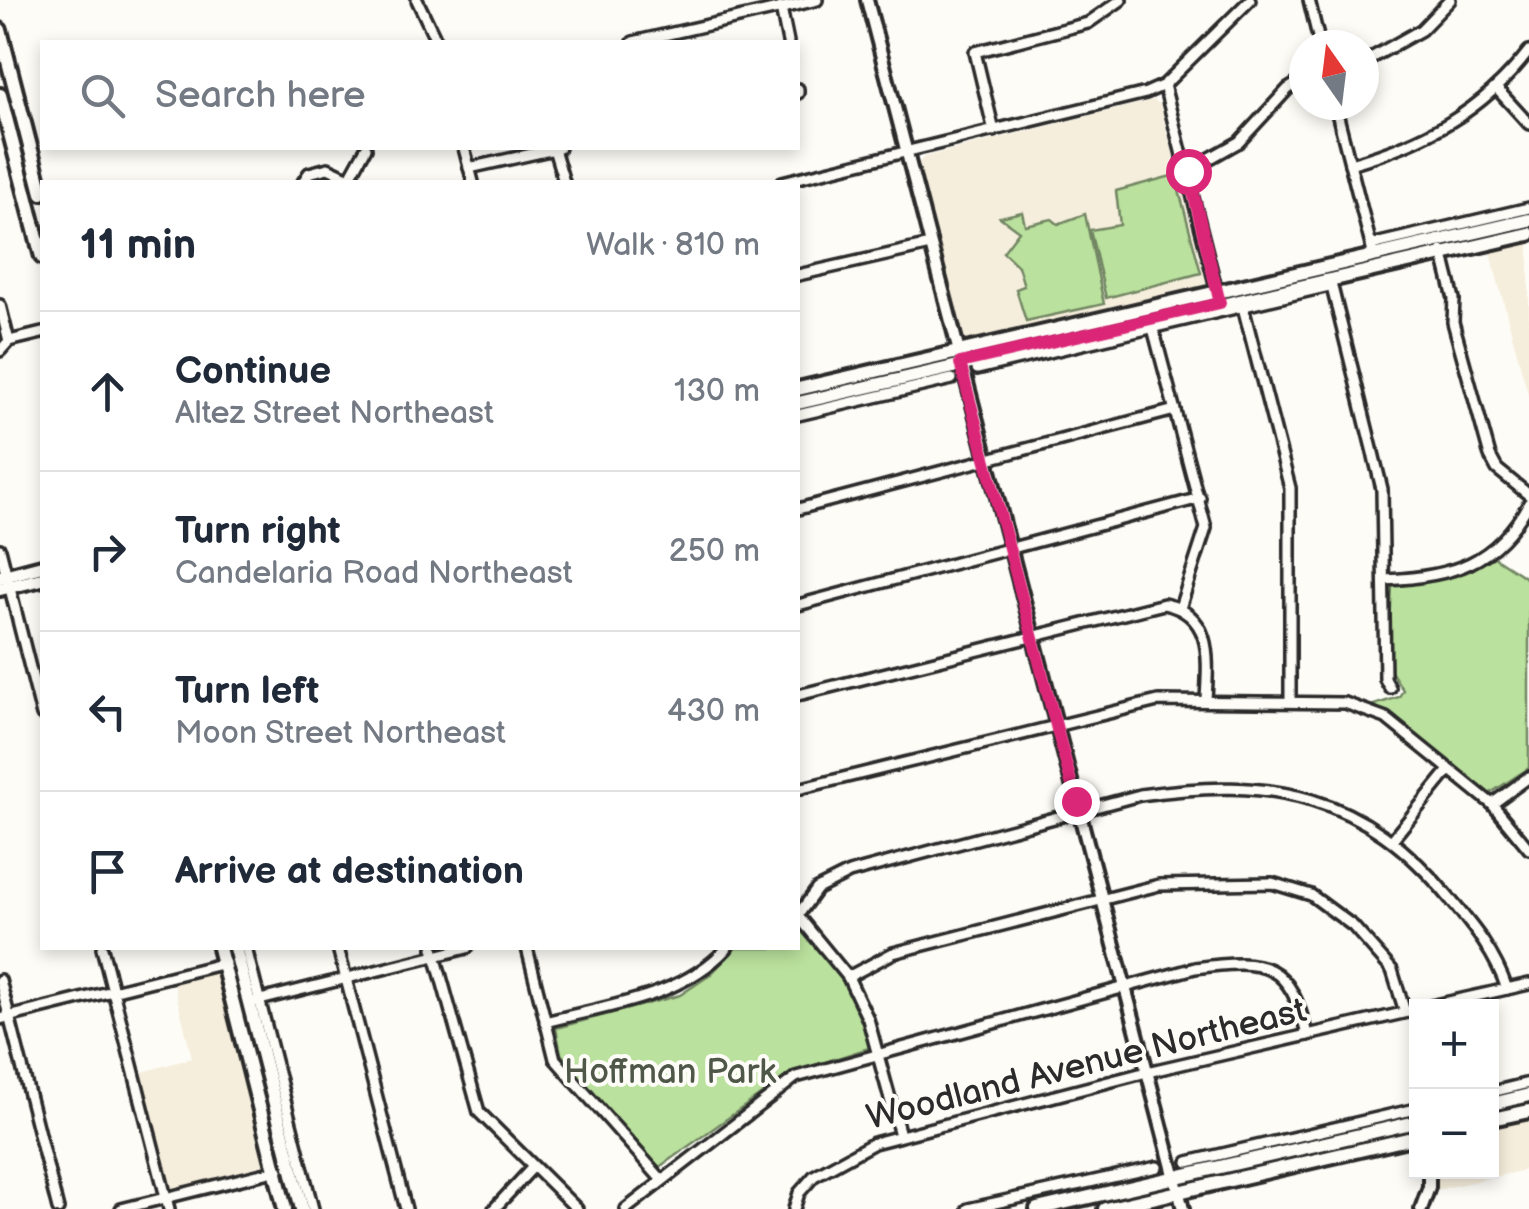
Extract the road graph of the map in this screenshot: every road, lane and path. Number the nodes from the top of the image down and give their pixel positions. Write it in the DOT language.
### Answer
graph roads {
  1 [pos="417,0"];
  2 [pos="817,0"];
  3 [pos="867,0"];
  4 [pos="1120,0"];
  5 [pos="1250,0"];
  6 [pos="1308,0"];
  7 [pos="1450,0"];
  8 [pos="781,8"];
  9 [pos="0,30"];
  10 [pos="1316,30"];
  11 [pos="437,40"];
  12 [pos="642,40"];
  13 [pos="788,40"];
  14 [pos="1529,51"];
  15 [pos="1379,54"];
  16 [pos="1164,86"];
  17 [pos="1289,88"];
  18 [pos="1497,89"];
  19 [pos="0,95"];
  20 [pos="22,116"];
  21 [pos="1339,120"];
  22 [pos="3,121"];
  23 [pos="1529,124"];
  24 [pos="994,131"];
  25 [pos="36,138"];
  26 [pos="12,144"];
  27 [pos="365,150"];
  28 [pos="465,150"];
  29 [pos="547,150"];
  30 [pos="556,150"];
  31 [pos="906,153"];
  32 [pos="1350,164"];
  33 [pos="470,168"];
  34 [pos="1188,171"];
  35 [pos="41,180"];
  36 [pos="305,180"];
  37 [pos="354,180"];
  38 [pos="473,180"];
  39 [pos="564,180"];
  40 [pos="791,180"];
  41 [pos="1529,208"];
  42 [pos="1529,220"];
  43 [pos="39,232"];
  44 [pos="1529,234"];
  45 [pos="930,245"];
  46 [pos="1441,247"];
  47 [pos="1374,256"];
  48 [pos="800,276"];
  49 [pos="1329,276"];
  50 [pos="1218,296"];
  51 [pos="0,305"];
  52 [pos="1243,307"];
  53 [pos="1153,328"];
  54 [pos="40,333"];
  55 [pos="9,341"];
  56 [pos="0,352"];
  57 [pos="959,356"];
  58 [pos="978,369"];
  59 [pos="952,379"];
  60 [pos="800,388"];
  61 [pos="800,402"];
  62 [pos="1175,410"];
  63 [pos="800,415"];
  64 [pos="986,461"];
  65 [pos="1529,495"];
  66 [pos="1200,498"];
  67 [pos="1529,503"];
  68 [pos="800,509"];
  69 [pos="1526,515"];
  70 [pos="1009,548"];
  71 [pos="0,549"];
  72 [pos="40,567"];
  73 [pos="40,579"];
  74 [pos="1385,580"];
  75 [pos="4,582"];
  76 [pos="800,604"];
  77 [pos="1180,608"];
  78 [pos="1032,636"];
  79 [pos="1390,688"];
  80 [pos="800,694"];
  81 [pos="1206,700"];
  82 [pos="1290,701"];
  83 [pos="40,709"];
  84 [pos="1055,724"];
  85 [pos="1450,770"];
  86 [pos="1529,776"];
  87 [pos="800,788"];
  88 [pos="1492,804"];
  89 [pos="1078,812"];
  90 [pos="1392,840"];
  91 [pos="1529,849"];
  92 [pos="1102,900"];
  93 [pos="800,915"];
  94 [pos="800,920"];
  95 [pos="103,950"];
  96 [pos="219,950"];
  97 [pos="339,950"];
  98 [pos="528,950"];
  99 [pos="725,950"];
  100 [pos="240,951"];
  101 [pos="434,952"];
  102 [pos="223,964"];
  103 [pos="848,976"];
  104 [pos="346,978"];
  105 [pos="0,980"];
  106 [pos="1529,984"];
  107 [pos="1124,987"];
  108 [pos="1508,989"];
  109 [pos="113,991"];
  110 [pos="1463,999"];
  111 [pos="255,1001"];
  112 [pos="234,1006"];
  113 [pos="1409,1011"];
  114 [pos="1405,1012"];
  115 [pos="5,1018"];
  116 [pos="546,1022"];
  117 [pos="1307,1035"];
  118 [pos="878,1052"];
  119 [pos="1147,1072"];
  120 [pos="1529,1084"];
  121 [pos="1499,1090"];
  122 [pos="1529,1095"];
  123 [pos="1499,1102"];
  124 [pos="1529,1110"];
  125 [pos="1409,1111"];
  126 [pos="1499,1117"];
  127 [pos="1409,1124"];
  128 [pos="900,1135"];
  129 [pos="1409,1139"];
  130 [pos="1188,1162"];
  131 [pos="291,1167"];
  132 [pos="532,1168"];
  133 [pos="1157,1168"];
  134 [pos="275,1171"];
  135 [pos="1175,1178"];
  136 [pos="661,1179"];
  137 [pos="1428,1179"];
  138 [pos="1178,1192"];
  139 [pos="166,1197"];
  140 [pos="58,1209"];
  141 [pos="121,1209"];
  142 [pos="168,1209"];
  143 [pos="285,1209"];
  144 [pos="302,1209"];
  145 [pos="313,1209"];
  146 [pos="406,1209"];
  147 [pos="494,1209"];
  148 [pos="577,1209"];
  149 [pos="626,1209"];
  150 [pos="794,1209"];
  151 [pos="968,1209"];
  152 [pos="1037,1209"];
  153 [pos="1106,1209"];
  154 [pos="1183,1209"];
  155 [pos="1421,1209"];
  1 -- 11 [label="street"];
  2 -- 8 [label="street"];
  3 -- 31 [label="street"];
  4 -- 24 [label="street"];
  5 -- 16 [label="street"];
  6 -- 10 [label="street"];
  7 -- 15 [label="street"];
  8 -- 12 [label="street"];
  8 -- 13 [label="street"];
  9 -- 20 [label="main road"];
  14 -- 18 [label="street"];
  16 -- 24 [label="street"];
  16 -- 34 [label="street"];
  17 -- 34 [label="street"];
  18 -- 23 [label="street"];
  18 -- 32 [label="street"];
  19 -- 22 [label="main road"];
  20 -- 22 [label="street"];
  20 -- 25 [label="main road"];
  21 -- 32 [label="street"];
  22 -- 26 [label="main road"];
  24 -- 31 [label="street"];
  25 -- 26 [label="street"];
  25 -- 35 [label="main road"];
  26 -- 43 [label="main road"];
  27 -- 37 [label="street"];
  28 -- 33 [label="street"];
  29 -- 33 [label="street"];
  30 -- 39 [label="street"];
  31 -- 40 [label="street"];
  31 -- 45 [label="street"];
  32 -- 47 [label="street"];
  33 -- 38 [label="street"];
  34 -- 50 [label="street"];
  36 -- 37 [label="street"];
  41 -- 47 [label="street"];
  42 -- 46 [label="main road"];
  44 -- 46 [label="main road"];
  45 -- 48 [label="street"];
  45 -- 57 [label="street"];
  46 -- 47 [label="main road"];
  46 -- 65 [label="street"];
  47 -- 49 [label="main road"];
  49 -- 50 [label="main road"];
  49 -- 52 [label="street"];
  49 -- 74 [label="street"];
  50 -- 57 [label="main road"];
  51 -- 55 [label="street"];
  52 -- 53 [label="street"];
  52 -- 82 [label="street"];
  53 -- 58 [label="street"];
  53 -- 62 [label="street"];
  54 -- 55 [label="street"];
  55 -- 56 [label="street"];
  57 -- 60 [label="main road"];
  57 -- 61 [label="main road"];
  57 -- 64 [label="street"];
  59 -- 63 [label="street"];
  62 -- 64 [label="street"];
  62 -- 66 [label="street"];
  64 -- 68 [label="street"];
  64 -- 70 [label="street"];
  66 -- 70 [label="street"];
  66 -- 77 [label="street"];
  67 -- 69 [label="street"];
  69 -- 74 [label="street"];
  70 -- 76 [label="street"];
  70 -- 78 [label="street"];
  71 -- 75 [label="street"];
  72 -- 75 [label="main road"];
  73 -- 75 [label="main road"];
  74 -- 79 [label="street"];
  75 -- 83 [label="street"];
  77 -- 78 [label="street"];
  77 -- 81 [label="street"];
  78 -- 80 [label="street"];
  78 -- 84 [label="street"];
  81 -- 82 [label="street"];
  81 -- 84 [label="street"];
  82 -- 85 [label="street"];
  84 -- 87 [label="street"];
  84 -- 89 [label="street"];
  85 -- 88 [label="street"];
  85 -- 90 [label="street"];
  86 -- 88 [label="street"];
  88 -- 91 [label="street"];
  89 -- 90 [label="street"];
  89 -- 92 [label="street"];
  89 -- 93 [label="street"];
  90 -- 108 [label="street"];
  92 -- 103 [label="street"];
  92 -- 107 [label="street"];
  92 -- 114 [label="street"];
  94 -- 103 [label="street"];
  95 -- 109 [label="street"];
  96 -- 102 [label="main road"];
  97 -- 104 [label="street"];
  98 -- 116 [label="street"];
  99 -- 116 [label="street"];
  100 -- 102 [label="street"];
  100 -- 111 [label="main road"];
  101 -- 104 [label="street"];
  101 -- 132 [label="street"];
  102 -- 109 [label="street"];
  102 -- 112 [label="main road"];
  103 -- 118 [label="street"];
  104 -- 111 [label="street"];
  104 -- 146 [label="street"];
  105 -- 115 [label="street"];
  106 -- 108 [label="street"];
  107 -- 117 [label="street"];
  107 -- 118 [label="street"];
  107 -- 119 [label="street"];
  108 -- 110 [label="street"];
  109 -- 115 [label="street"];
  109 -- 139 [label="street"];
  111 -- 112 [label="street"];
  111 -- 131 [label="main road"];
  111 -- 145 [label="street"];
  112 -- 134 [label="main road"];
  113 -- 114 [label="street, Woodland Avenue Northeast"];
  114 -- 117 [label="street, Woodland Avenue Northeast"];
  115 -- 140 [label="street"];
  116 -- 136 [label="street"];
  117 -- 119 [label="street, Woodland Avenue Northeast"];
  118 -- 128 [label="street"];
  118 -- 136 [label="street"];
  119 -- 128 [label="street, Woodland Avenue Northeast"];
  119 -- 135 [label="street"];
  120 -- 121 [label="street"];
  122 -- 123 [label="main road"];
  124 -- 126 [label="main road"];
  125 -- 130 [label="street"];
  127 -- 135 [label="main road"];
  128 -- 150 [label="street, Woodland Avenue Northeast"];
  129 -- 138 [label="main road"];
  131 -- 134 [label="street"];
  131 -- 144 [label="main road"];
  132 -- 147 [label="street"];
  132 -- 148 [label="street"];
  133 -- 151 [label="street"];
  134 -- 139 [label="street"];
  134 -- 143 [label="main road"];
  135 -- 138 [label="street"];
  135 -- 152 [label="main road"];
  136 -- 149 [label="street"];
  137 -- 155 [label="street"];
  138 -- 153 [label="main road"];
  138 -- 154 [label="street"];
  139 -- 141 [label="street"];
  139 -- 142 [label="street"];
}
